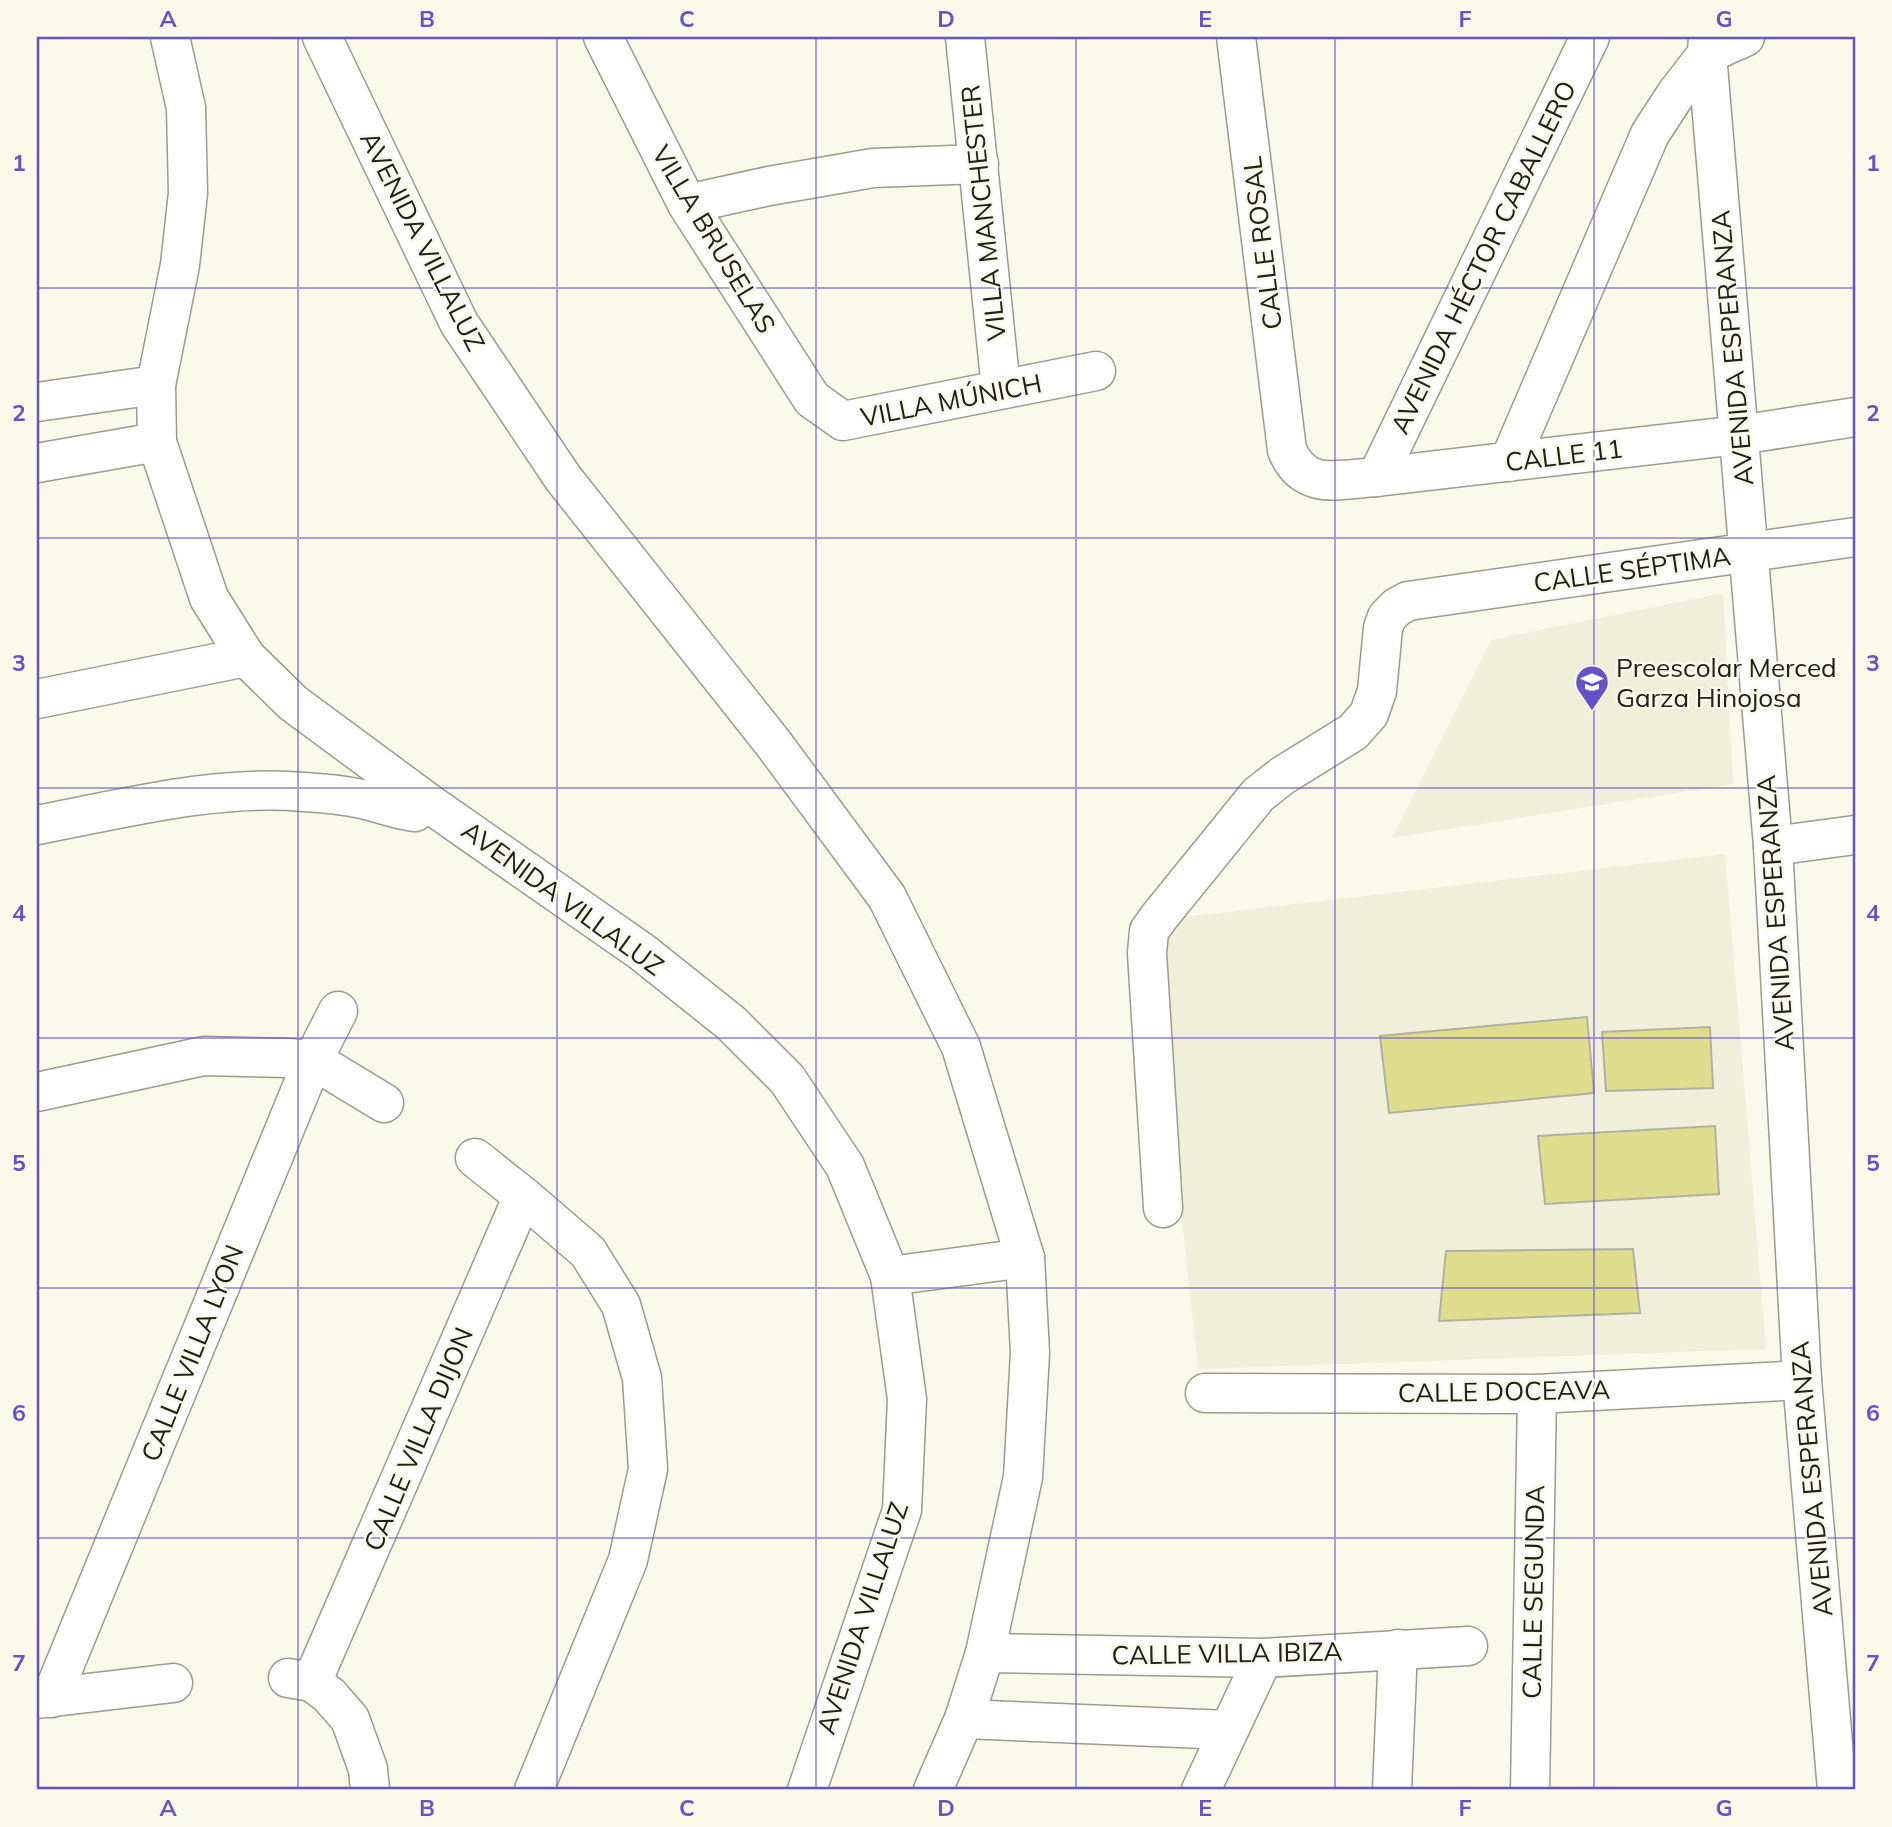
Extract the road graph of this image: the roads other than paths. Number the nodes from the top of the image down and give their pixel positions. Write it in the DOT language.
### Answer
graph roads {
  1 [pos="170,37"];
  2 [pos="322,37"];
  3 [pos="603,37"];
  4 [pos="965,37"];
  5 [pos="1236,37"];
  6 [pos="1590,37"];
  7 [pos="1745,37"];
  8 [pos="1707,46"];
  9 [pos="979,164"];
  10 [pos="687,204"];
  11 [pos="1096,371"];
  12 [pos="156,385"];
  13 [pos="1001,389"];
  14 [pos="812,399"];
  15 [pos="37,402"];
  16 [pos="1855,417"];
  17 [pos="1739,435"];
  18 [pos="157,442"];
  19 [pos="1287,450"];
  20 [pos="1509,462"];
  21 [pos="37,463"];
  22 [pos="1377,477"];
  23 [pos="1855,537"];
  24 [pos="1749,553"];
  25 [pos="246,657"];
  26 [pos="37,699"];
  27 [pos="413,806"];
  28 [pos="37,825"];
  29 [pos="1855,835"];
  30 [pos="1773,846"];
  31 [pos="338,1011"];
  32 [pos="313,1060"];
  33 [pos="41,1100"];
  34 [pos="384,1103"];
  35 [pos="475,1158"];
  36 [pos="523,1196"];
  37 [pos="1163,1208"];
  38 [pos="1025,1258"];
  39 [pos="890,1276"];
  40 [pos="1802,1380"];
  41 [pos="1205,1393"];
  42 [pos="1537,1394"];
  43 [pos="1468,1646"];
  44 [pos="1398,1649"];
  45 [pos="985,1653"];
  46 [pos="1263,1658"];
  47 [pos="173,1683"];
  48 [pos="44,1698"];
  49 [pos="964,1719"];
  50 [pos="1228,1730"];
  51 [pos="370,1790"];
  52 [pos="534,1790"];
  53 [pos="807,1790"];
  54 [pos="933,1790"];
  55 [pos="1201,1790"];
  56 [pos="1392,1790"];
  57 [pos="1530,1790"];
  58 [pos="1837,1790"];
  1 -- 12 [label="street, AVENIDA VILLALUZ"];
  2 -- 38 [label="street, AVENIDA VILLALUZ"];
  3 -- 10 [label="street, VILLA BRUSELAS"];
  4 -- 9 [label="street, VILLA MANCHESTER"];
  5 -- 19 [label="street, CALLE ROSAL"];
  6 -- 22 [label="street, AVENIDA HÉCTOR CABALLERO"];
  7 -- 8 [label="street"];
  8 -- 17 [label="street, AVENIDA ESPERANZA"];
  8 -- 20 [label="street"];
  9 -- 10 [label="street"];
  9 -- 13 [label="street, VILLA MANCHESTER"];
  10 -- 14 [label="street, VILLA BRUSELAS"];
  11 -- 13 [label="street, VILLA MÚNICH"];
  12 -- 15 [label="street"];
  12 -- 18 [label="street, AVENIDA VILLALUZ"];
  13 -- 14 [label="street, VILLA MÚNICH"];
  16 -- 17 [label="street, CALLE 11"];
  17 -- 20 [label="street, CALLE 11"];
  17 -- 24 [label="street, AVENIDA ESPERANZA"];
  18 -- 21 [label="street"];
  18 -- 25 [label="street, AVENIDA VILLALUZ"];
  19 -- 22 [label="street, CALLE 11"];
  20 -- 22 [label="street, CALLE 11"];
  23 -- 24 [label="street, CALLE SÉPTIMA"];
  24 -- 30 [label="street, AVENIDA ESPERANZA"];
  24 -- 37 [label="street, CALLE SÉPTIMA"];
  25 -- 26 [label="street"];
  25 -- 27 [label="street, AVENIDA VILLALUZ"];
  27 -- 28 [label="street"];
  27 -- 39 [label="street, AVENIDA VILLALUZ"];
  29 -- 30 [label="street"];
  30 -- 40 [label="street, AVENIDA ESPERANZA"];
  31 -- 32 [label="street, CALLE VILLA LYON"];
  32 -- 33 [label="street"];
  32 -- 34 [label="street"];
  32 -- 48 [label="street, CALLE VILLA LYON"];
  35 -- 36 [label="street"];
  36 -- 51 [label="street, CALLE VILLA DIJON"];
  36 -- 52 [label="street"];
  38 -- 39 [label="street"];
  38 -- 45 [label="street, AVENIDA VILLALUZ"];
  39 -- 53 [label="street, AVENIDA VILLALUZ"];
  40 -- 42 [label="street, CALLE DOCEAVA"];
  40 -- 58 [label="street, AVENIDA ESPERANZA"];
  41 -- 42 [label="street, CALLE DOCEAVA"];
  42 -- 57 [label="street, CALLE SEGUNDA"];
  43 -- 44 [label="street, CALLE VILLA IBIZA"];
  44 -- 46 [label="street, CALLE VILLA IBIZA"];
  44 -- 56 [label="street"];
  45 -- 46 [label="street, CALLE VILLA IBIZA"];
  45 -- 49 [label="street, AVENIDA VILLALUZ"];
  46 -- 50 [label="street"];
  47 -- 48 [label="street"];
  49 -- 50 [label="street"];
  49 -- 54 [label="street, AVENIDA VILLALUZ"];
  50 -- 55 [label="street"];
}
